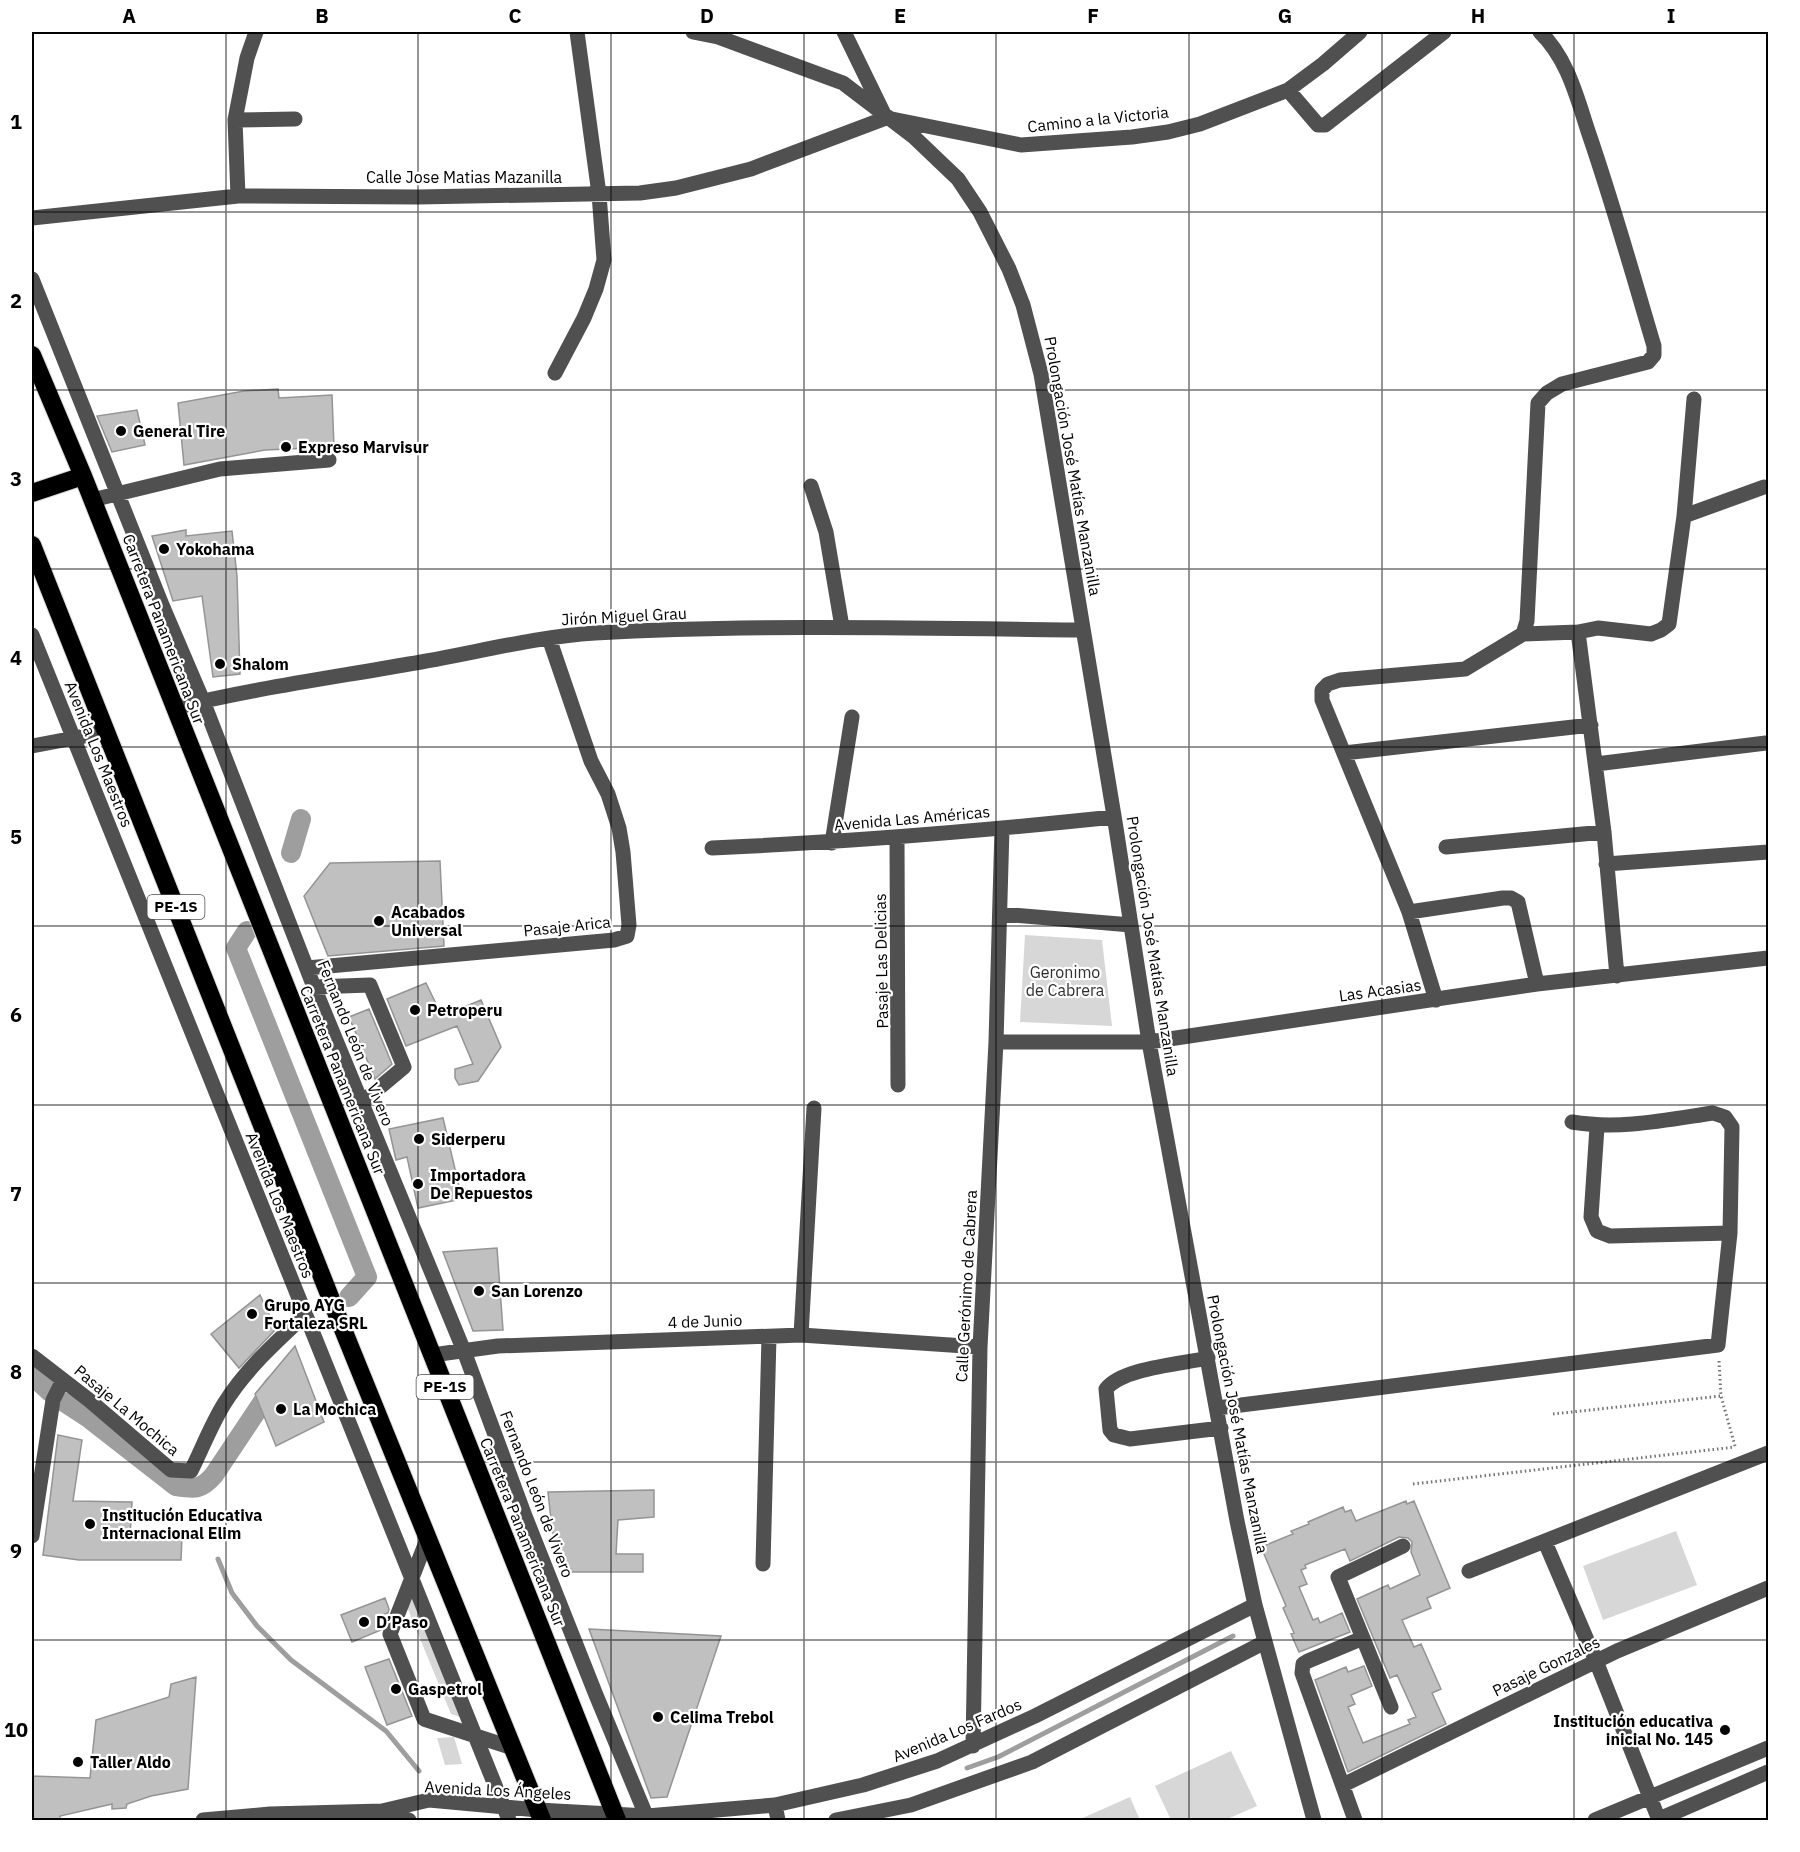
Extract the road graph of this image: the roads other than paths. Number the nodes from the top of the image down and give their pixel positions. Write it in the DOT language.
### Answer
graph roads {
  1 [pos="256,32"];
  2 [pos="577,32"];
  3 [pos="693,32"];
  4 [pos="844,32"];
  5 [pos="1360,32"];
  6 [pos="1444,32"];
  7 [pos="1540,32"];
  8 [pos="1288,90"];
  9 [pos="886,118"];
  10 [pos="295,119"];
  11 [pos="235,120"];
  12 [pos="600,194"];
  13 [pos="238,196"];
  14 [pos="32,218"];
  15 [pos="32,279"];
  16 [pos="32,355"];
  17 [pos="555,373"];
  18 [pos="1694,399"];
  19 [pos="329,460"];
  20 [pos="83,476"];
  21 [pos="811,486"];
  22 [pos="1764,487"];
  23 [pos="32,493"];
  24 [pos="116,493"];
  25 [pos="92,500"];
  26 [pos="1684,516"];
  27 [pos="32,545"];
  28 [pos="842,627"];
  29 [pos="1083,630"];
  30 [pos="1578,632"];
  31 [pos="1523,634"];
  32 [pos="32,635"];
  33 [pos="549,638"];
  34 [pos="203,701"];
  35 [pos="174,708"];
  36 [pos="852,717"];
  37 [pos="1591,725"];
  38 [pos="106,732"];
  39 [pos="73,739"];
  40 [pos="1766,743"];
  41 [pos="32,746"];
  42 [pos="1344,753"];
  43 [pos="1596,764"];
  44 [pos="1114,817"];
  45 [pos="1002,828"];
  46 [pos="1604,832"];
  47 [pos="897,838"];
  48 [pos="832,843"];
  49 [pos="1446,847"];
  50 [pos="712,848"];
  51 [pos="1768,852"];
  52 [pos="1606,864"];
  53 [pos="1409,912"];
  54 [pos="1001,914"];
  55 [pos="1131,925"];
  56 [pos="1768,958"];
  57 [pos="306,968"];
  58 [pos="1617,976"];
  59 [pos="1536,984"];
  60 [pos="314,987"];
  61 [pos="1436,1000"];
  62 [pos="996,1042"];
  63 [pos="1149,1042"];
  64 [pos="898,1084"];
  65 [pos="361,1103"];
  66 [pos="814,1108"];
  67 [pos="1572,1122"];
  68 [pos="1598,1127"];
  69 [pos="1730,1233"];
  70 [pos="305,1315"];
  71 [pos="801,1335"];
  72 [pos="769,1336"];
  73 [pos="980,1347"];
  74 [pos="464,1351"];
  75 [pos="432,1355"];
  76 [pos="32,1356"];
  77 [pos="1208,1358"];
  78 [pos="63,1380"];
  79 [pos="1217,1408"];
  80 [pos="1221,1428"];
  81 [pos="1768,1453"];
  82 [pos="32,1535"];
  83 [pos="428,1537"];
  84 [pos="1545,1542"];
  85 [pos="1403,1546"];
  86 [pos="763,1564"];
  87 [pos="1469,1571"];
  88 [pos="412,1579"];
  89 [pos="1768,1588"];
  90 [pos="1255,1605"];
  91 [pos="1363,1638"];
  92 [pos="1265,1642"];
  93 [pos="1596,1661"];
  94 [pos="1391,1707"];
  95 [pos="475,1735"];
  96 [pos="973,1746"];
  97 [pos="513,1748"];
  98 [pos="1768,1749"];
  99 [pos="1768,1772"];
  100 [pos="1343,1785"];
  101 [pos="1650,1799"];
  102 [pos="382,1810"];
  103 [pos="506,1813"];
  104 [pos="776,1813"];
  105 [pos="540,1815"];
  106 [pos="271,1817"];
  107 [pos="615,1817"];
  108 [pos="647,1818"];
  109 [pos="1659,1820"];
  110 [pos="203,1821"];
  111 [pos="409,1821"];
  112 [pos="836,1821"];
  113 [pos="1314,1821"];
  114 [pos="1355,1821"];
  115 [pos="1595,1821"];
  1 -- 11 [label="street"];
  2 -- 12 [label="street"];
  3 -- 9 [label="street, Prolongación José Matías Manzanilla"];
  4 -- 9 [label="street"];
  5 -- 8 [label="street, Camino a la Victoria"];
  6 -- 8 [label="street"];
  7 -- 31 [label="street"];
  8 -- 9 [label="street, Camino a la Victoria"];
  9 -- 12 [label="street, Calle Jose Matias Mazanilla"];
  9 -- 29 [label="street, Prolongación José Matías Manzanilla"];
  10 -- 11 [label="street"];
  11 -- 13 [label="street"];
  12 -- 13 [label="street, Calle Jose Matias Mazanilla"];
  12 -- 17 [label="street"];
  13 -- 14 [label="street, Calle Jose Matias Mazanilla"];
  15 -- 24 [label="street, Fernando León de Vivero"];
  16 -- 20 [label="highway, Carretera Panamericana Sur / PE-1S"];
  18 -- 26 [label="street"];
  19 -- 24 [label="street"];
  20 -- 23 [label="highway"];
  20 -- 25 [label="highway, Carretera Panamericana Sur / PE-1S"];
  21 -- 28 [label="street"];
  22 -- 26 [label="street"];
  24 -- 25 [label="street"];
  24 -- 34 [label="street, Fernando León de Vivero"];
  25 -- 35 [label="highway, Carretera Panamericana Sur / PE-1S"];
  26 -- 30 [label="street"];
  27 -- 38 [label="highway, PE-1S"];
  28 -- 29 [label="street, Jirón Miguel Grau"];
  28 -- 33 [label="street, Jirón Miguel Grau"];
  29 -- 44 [label="street, Prolongación José Matías Manzanilla"];
  30 -- 31 [label="street"];
  30 -- 37 [label="street"];
  31 -- 42 [label="street"];
  32 -- 39 [label="street, Avenida Los Maestros"];
  33 -- 34 [label="street, Jirón Miguel Grau"];
  33 -- 57 [label="street, Pasaje Arica"];
  34 -- 35 [label="street, Jirón Miguel Grau"];
  34 -- 57 [label="street, Fernando León de Vivero"];
  35 -- 75 [label="highway, Carretera Panamericana Sur / PE-1S"];
  36 -- 48 [label="street"];
  37 -- 42 [label="street"];
  37 -- 43 [label="street"];
  38 -- 39 [label="street"];
  38 -- 83 [label="highway, PE-1S"];
  39 -- 41 [label="street"];
  39 -- 70 [label="street, Avenida Los Maestros"];
  40 -- 43 [label="street"];
  42 -- 53 [label="street"];
  43 -- 46 [label="street"];
  44 -- 45 [label="street, Avenida Las Américas"];
  44 -- 55 [label="street, Prolongación José Matías Manzanilla"];
  45 -- 47 [label="street, Avenida Las Américas"];
  45 -- 54 [label="street, Calle Gerónimo de Cabrera"];
  46 -- 49 [label="street"];
  46 -- 52 [label="street"];
  47 -- 48 [label="street, Avenida Las Américas"];
  47 -- 64 [label="street, Pasaje Las Delicias"];
  48 -- 50 [label="street, Avenida Las Américas"];
  51 -- 52 [label="street"];
  52 -- 58 [label="street"];
  53 -- 59 [label="street"];
  53 -- 61 [label="street"];
  54 -- 55 [label="street"];
  54 -- 62 [label="street, Calle Gerónimo de Cabrera"];
  55 -- 63 [label="street, Prolongación José Matías Manzanilla"];
  56 -- 58 [label="street, Las Acasias"];
  57 -- 60 [label="street, Fernando León de Vivero"];
  58 -- 59 [label="street, Las Acasias"];
  59 -- 61 [label="street, Las Acasias"];
  60 -- 65 [label="street, Fernando León de Vivero"];
  60 -- 65 [label="street"];
  61 -- 63 [label="street, Las Acasias"];
  62 -- 63 [label="street, Las Acasias"];
  62 -- 73 [label="street, Calle Gerónimo de Cabrera"];
  63 -- 77 [label="street, Prolongación José Matías Manzanilla"];
  65 -- 74 [label="street, Fernando León de Vivero"];
  66 -- 71 [label="street"];
  67 -- 68 [label="street"];
  68 -- 69 [label="street"];
  68 -- 69 [label="street"];
  69 -- 79 [label="street"];
  70 -- 78 [label="street, Pasaje La Mochica"];
  70 -- 88 [label="street, Avenida Los Maestros"];
  71 -- 72 [label="street, 4 de Junio"];
  71 -- 73 [label="street, 4 de Junio"];
  72 -- 74 [label="street, 4 de Junio"];
  72 -- 86 [label="street"];
  73 -- 96 [label="street, Calle Gerónimo de Cabrera"];
  74 -- 75 [label="street, 4 de Junio"];
  74 -- 108 [label="street, Fernando León de Vivero"];
  75 -- 107 [label="highway, Carretera Panamericana Sur / PE-1S"];
  76 -- 78 [label="street, Pasaje La Mochica"];
  77 -- 79 [label="street, Prolongación José Matías Manzanilla"];
  77 -- 80 [label="street"];
  78 -- 82 [label="street"];
  79 -- 80 [label="street, Prolongación José Matías Manzanilla"];
  80 -- 90 [label="street, Prolongación José Matías Manzanilla"];
  81 -- 84 [label="street"];
  83 -- 88 [label="street"];
  83 -- 97 [label="highway, PE-1S"];
  84 -- 87 [label="street"];
  84 -- 93 [label="street"];
  85 -- 91 [label="street"];
  88 -- 95 [label="street, Avenida Los Maestros"];
  88 -- 95 [label="street"];
  89 -- 93 [label="street, Pasaje Gonzales"];
  90 -- 92 [label="street, Prolongación José Matías Manzanilla"];
  90 -- 96 [label="street, Avenida Los Fardos"];
  91 -- 94 [label="street"];
  91 -- 100 [label="street"];
  92 -- 112 [label="street"];
  92 -- 113 [label="street, Prolongación José Matías Manzanilla"];
  93 -- 100 [label="street, Pasaje Gonzales"];
  93 -- 101 [label="street"];
  95 -- 97 [label="street"];
  95 -- 103 [label="street, Avenida Los Maestros"];
  96 -- 104 [label="street, Avenida Los Fardos"];
  97 -- 105 [label="highway, PE-1S"];
  98 -- 101 [label="street"];
  99 -- 109 [label="street"];
  100 -- 114 [label="street"];
  101 -- 109 [label="street"];
  101 -- 115 [label="street"];
  102 -- 103 [label="street, Avenida Los Ángeles"];
  102 -- 106 [label="street, Avenida Los Ángeles"];
  102 -- 111 [label="street, Avenida Los Ángeles"];
  103 -- 105 [label="street, Avenida Los Ángeles"];
  104 -- 108 [label="street, Avenida Los Fardos"];
  105 -- 107 [label="street, Avenida Los Ángeles"];
  106 -- 110 [label="street, Avenida Los Ángeles"];
  107 -- 108 [label="street, Avenida Los Fardos"];
}
